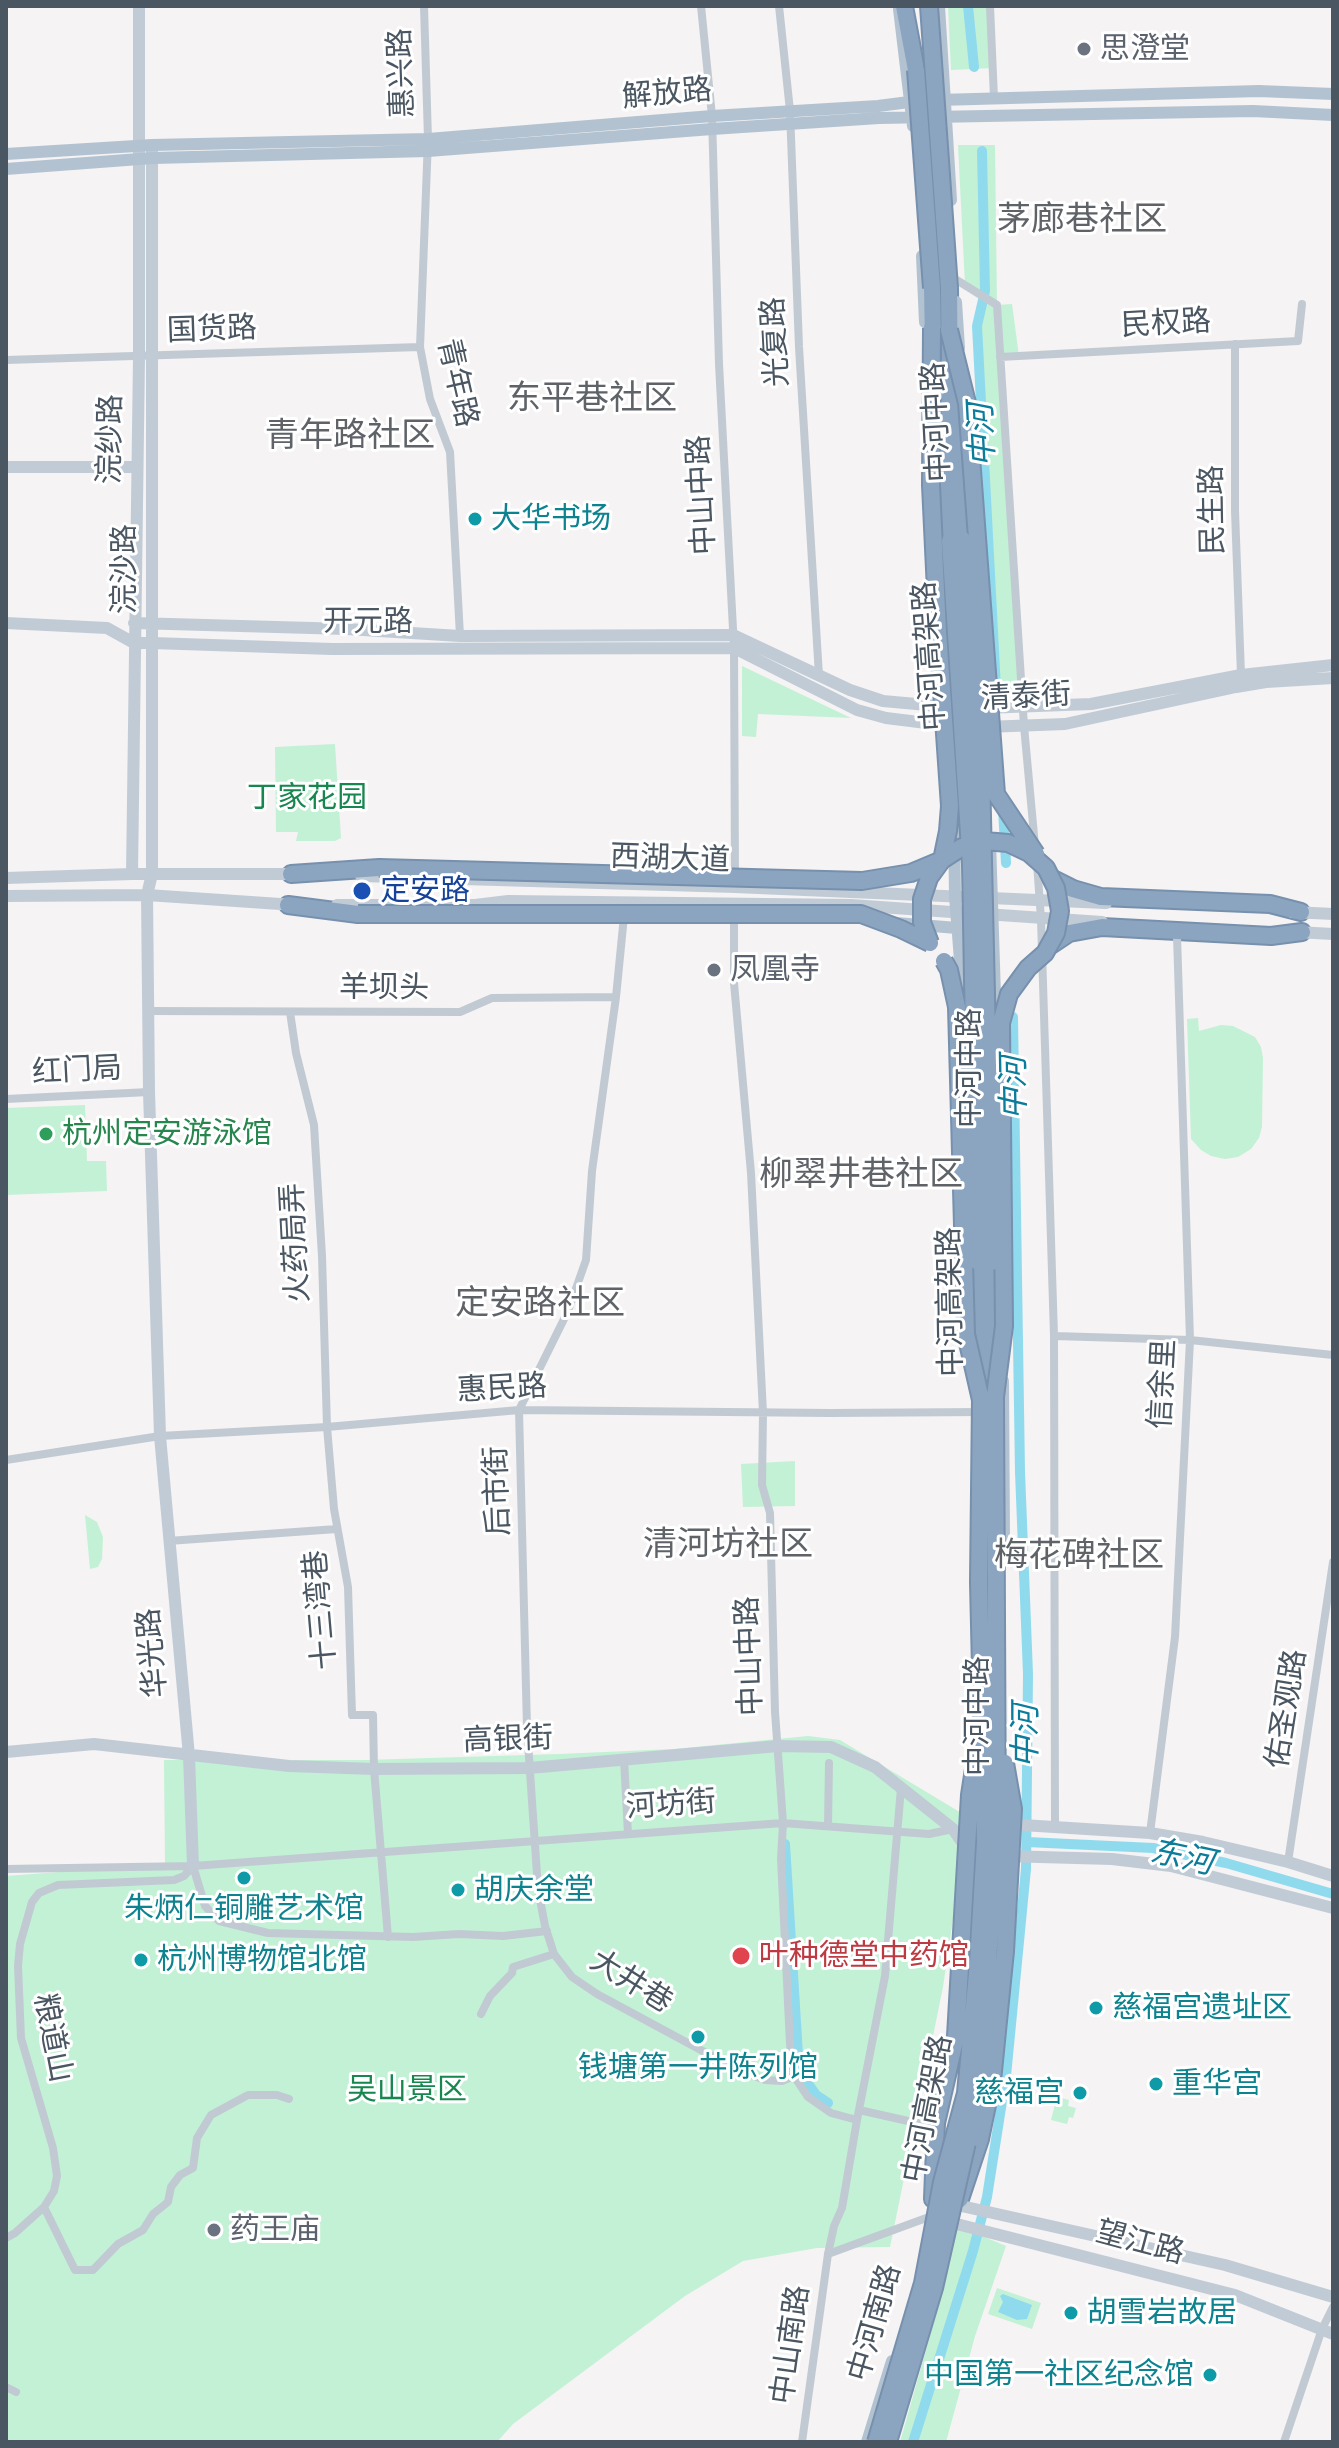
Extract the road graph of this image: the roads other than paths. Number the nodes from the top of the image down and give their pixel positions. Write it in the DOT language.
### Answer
graph roads {
  1 [pos="139,6"];
  2 [pos="424,6"];
  3 [pos="701,6"];
  4 [pos="779,6"];
  5 [pos="902,6"];
  6 [pos="912,6"];
  7 [pos="929,6"];
  8 [pos="939,6"];
  9 [pos="990,6"];
  10 [pos="916,70"];
  11 [pos="1333,94"];
  12 [pos="994,98"];
  13 [pos="945,100"];
  14 [pos="909,101"];
  15 [pos="1333,115"];
  16 [pos="790,117"];
  17 [pos="946,117"];
  18 [pos="912,118"];
  19 [pos="712,122"];
  20 [pos="428,145"];
  21 [pos="146,152"];
  22 [pos="6,154"];
  23 [pos="6,169"];
  24 [pos="955,279"];
  25 [pos="1302,304"];
  26 [pos="940,329"];
  27 [pos="1235,344"];
  28 [pos="420,347"];
  29 [pos="154,356"];
  30 [pos="139,357"];
  31 [pos="1000,357"];
  32 [pos="6,360"];
  33 [pos="6,467"];
  34 [pos="136,467"];
  35 [pos="6,623"];
  36 [pos="134,623"];
  37 [pos="152,623"];
  38 [pos="460,636"];
  39 [pos="733,641"];
  40 [pos="134,643"];
  41 [pos="152,643"];
  42 [pos="1333,665"];
  43 [pos="1241,675"];
  44 [pos="819,676"];
  45 [pos="1333,678"];
  46 [pos="953,707"];
  47 [pos="986,708"];
  48 [pos="1019,708"];
  49 [pos="1019,726"];
  50 [pos="954,727"];
  51 [pos="987,727"];
  52 [pos="942,860"];
  53 [pos="1048,873"];
  54 [pos="132,874"];
  55 [pos="152,874"];
  56 [pos="291,874"];
  57 [pos="6,878"];
  58 [pos="735,887"];
  59 [pos="147,895"];
  60 [pos="6,896"];
  61 [pos="955,896"];
  62 [pos="994,898"];
  63 [pos="1040,900"];
  64 [pos="736,903"];
  65 [pos="288,905"];
  66 [pos="956,912"];
  67 [pos="1301,912"];
  68 [pos="1333,914"];
  69 [pos="993,915"];
  70 [pos="624,916"];
  71 [pos="1041,919"];
  72 [pos="734,920"];
  73 [pos="957,928"];
  74 [pos="1302,932"];
  75 [pos="1333,934"];
  76 [pos="1177,936"];
  77 [pos="930,943"];
  78 [pos="1048,947"];
  79 [pos="944,961"];
  80 [pos="1028,968"];
  81 [pos="616,997"];
  82 [pos="149,1011"];
  83 [pos="290,1012"];
  84 [pos="149,1092"];
  85 [pos="6,1099"];
  86 [pos="1054,1336"];
  87 [pos="1190,1340"];
  88 [pos="1333,1355"];
  89 [pos="988,1405"];
  90 [pos="519,1410"];
  91 [pos="763,1413"];
  92 [pos="327,1427"];
  93 [pos="160,1436"];
  94 [pos="6,1460"];
  95 [pos="337,1529"];
  96 [pos="168,1541"];
  97 [pos="1333,1562"];
  98 [pos="990,1715"];
  99 [pos="778,1746"];
  100 [pos="6,1752"];
  101 [pos="189,1756"];
  102 [pos="624,1759"];
  103 [pos="829,1763"];
  104 [pos="529,1768"];
  105 [pos="374,1769"];
  106 [pos="901,1788"];
  107 [pos="783,1823"];
  108 [pos="978,1824"];
  109 [pos="1004,1824"];
  110 [pos="828,1826"];
  111 [pos="1052,1826"];
  112 [pos="953,1829"];
  113 [pos="897,1832"];
  114 [pos="1150,1833"];
  115 [pos="628,1834"];
  116 [pos="534,1841"];
  117 [pos="977,1850"];
  118 [pos="382,1853"];
  119 [pos="1010,1856"];
  120 [pos="1288,1862"];
  121 [pos="193,1866"];
  122 [pos="6,1869"];
  123 [pos="1333,1876"];
  124 [pos="1333,1908"];
  125 [pos="547,1931"];
  126 [pos="388,1937"];
  127 [pos="554,1954"];
  128 [pos="481,2014"];
  129 [pos="794,2076"];
  130 [pos="289,2099"];
  131 [pos="858,2115"];
  132 [pos="936,2123"];
  133 [pos="933,2199"];
  134 [pos="44,2207"];
  135 [pos="973,2208"];
  136 [pos="929,2217"];
  137 [pos="955,2223"];
  138 [pos="6,2238"];
  139 [pos="828,2254"];
  140 [pos="1333,2297"];
  141 [pos="1333,2307"];
  142 [pos="1329,2331"];
  143 [pos="6,2387"];
  144 [pos="16,2392"];
  145 [pos="802,2442"];
  146 [pos="867,2442"];
  147 [pos="876,2442"];
  148 [pos="888,2442"];
  149 [pos="896,2442"];
  150 [pos="1284,2442"];
  1 -- 21 [label="main road, 浣纱路"];
  2 -- 20 [label="street, 惠兴路"];
  3 -- 19 [label="street, 中山中路"];
  4 -- 16 [label="street, 光复路"];
  5 -- 10 [label="highway"];
  5 -- 14 [label="main road, 中河中路"];
  6 -- 10 [label="highway, 中河高架路"];
  7 -- 26 [label="highway, 中河高架路, bridge"];
  8 -- 13 [label="main road, 中河中路"];
  9 -- 12 [label="street"];
  10 -- 26 [label="highway, 中河高架路, bridge"];
  11 -- 12 [label="main road, 解放路"];
  12 -- 13 [label="main road, 解放路"];
  13 -- 14 [label="main road, 解放路"];
  13 -- 17 [label="main road, 中河中路"];
  14 -- 16 [label="main road, 解放路"];
  14 -- 18 [label="main road, 中河中路"];
  15 -- 17 [label="main road, 解放路"];
  16 -- 18 [label="main road, 解放路"];
  16 -- 19 [label="main road, 解放路"];
  16 -- 44 [label="street, 光复路"];
  17 -- 18 [label="main road, 解放路"];
  17 -- 24 [label="main road, 中河中路"];
  18 -- 46 [label="main road, 中河中路"];
  19 -- 20 [label="main road, 解放路"];
  19 -- 39 [label="street, 中山中路"];
  20 -- 21 [label="main road, 解放路"];
  20 -- 28 [label="street, 青年路"];
  21 -- 22 [label="main road, 解放路"];
  21 -- 23 [label="main road, 解放路"];
  21 -- 29 [label="main road, 浣沙路"];
  21 -- 30 [label="main road, 浣纱路"];
  24 -- 31 [label="street"];
  24 -- 47 [label="main road, 中河中路"];
  25 -- 27 [label="street, 民权路"];
  26 -- 52 [label="highway, bridge"];
  26 -- 53 [label="highway, bridge"];
  26 -- 89 [label="highway, 中河高架路, bridge"];
  27 -- 31 [label="street, 民权路"];
  27 -- 43 [label="street, 民生路"];
  28 -- 29 [label="street, 国货路"];
  28 -- 38 [label="street, 青年路"];
  29 -- 30 [label="street, 国货路"];
  29 -- 37 [label="main road, 浣沙路"];
  30 -- 32 [label="street, 国货路"];
  30 -- 34 [label="main road, 浣纱路"];
  31 -- 48 [label="street"];
  33 -- 34 [label="main road"];
  34 -- 36 [label="main road, 浣纱路"];
  35 -- 40 [label="main road, 开元路"];
  36 -- 37 [label="main road, 开元路"];
  36 -- 40 [label="main road, 浣纱路"];
  37 -- 38 [label="main road, 开元路"];
  37 -- 41 [label="main road, 浣沙路"];
  38 -- 39 [label="main road, 开元路"];
  39 -- 41 [label="main road, 开元路"];
  39 -- 44 [label="main road, 清泰街"];
  39 -- 50 [label="main road, 清泰街"];
  39 -- 58 [label="street, 中山中路"];
  40 -- 41 [label="main road, 开元路"];
  40 -- 54 [label="main road, 浣纱路"];
  41 -- 55 [label="main road, 浣沙路"];
  42 -- 43 [label="main road, 清泰街"];
  43 -- 48 [label="main road, 清泰街"];
  44 -- 46 [label="main road, 清泰街"];
  45 -- 49 [label="main road, 清泰街"];
  46 -- 47 [label="main road, 清泰街"];
  46 -- 50 [label="main road, 中河中路"];
  47 -- 48 [label="main road, 清泰街"];
  47 -- 51 [label="main road, 中河中路"];
  48 -- 49 [label="street"];
  49 -- 51 [label="main road, 清泰街"];
  49 -- 63 [label="street"];
  50 -- 51 [label="main road, 清泰街"];
  50 -- 61 [label="main road, 中河中路"];
  51 -- 62 [label="main road, 中河中路"];
  52 -- 53 [label="highway, bridge"];
  52 -- 56 [label="highway, bridge"];
  52 -- 77 [label="highway, bridge"];
  53 -- 67 [label="highway"];
  53 -- 78 [label="highway, bridge"];
  54 -- 55 [label="main road, 西湖大道"];
  54 -- 57 [label="main road, 西湖大道"];
  54 -- 59 [label="main road"];
  55 -- 56 [label="main road, 西湖大道"];
  55 -- 59 [label="main road, 浣沙路"];
  56 -- 58 [label="main road, 西湖大道"];
  58 -- 61 [label="main road, 西湖大道"];
  59 -- 60 [label="main road"];
  59 -- 65 [label="main road"];
  59 -- 82 [label="main road"];
  61 -- 62 [label="main road, 西湖大道"];
  61 -- 66 [label="main road, 中河中路"];
  62 -- 63 [label="main road, 西湖大道"];
  62 -- 69 [label="main road, 中河中路"];
  63 -- 67 [label="main road, 西湖大道"];
  63 -- 71 [label="street"];
  64 -- 65 [label="main road"];
  64 -- 66 [label="main road"];
  64 -- 73 [label="main road"];
  65 -- 77 [label="highway, bridge"];
  66 -- 69 [label="main road"];
  66 -- 73 [label="main road, 中河中路"];
  67 -- 68 [label="main road, 西湖大道"];
  69 -- 71 [label="main road"];
  69 -- 89 [label="main road, 中河中路"];
  70 -- 81 [label="street, 后市街"];
  71 -- 74 [label="main road"];
  71 -- 86 [label="street"];
  72 -- 91 [label="street, 中山中路"];
  73 -- 89 [label="main road, 中河中路"];
  74 -- 75 [label="main road"];
  74 -- 78 [label="highway"];
  76 -- 87 [label="street, 信余里"];
  77 -- 79 [label="highway, bridge"];
  78 -- 80 [label="highway, bridge"];
  79 -- 80 [label="highway, bridge"];
  79 -- 89 [label="highway, bridge"];
  80 -- 89 [label="highway, bridge"];
  81 -- 83 [label="street, 羊坝头"];
  81 -- 90 [label="street, 后市街"];
  82 -- 83 [label="street, 羊坝头"];
  82 -- 84 [label="main road"];
  83 -- 92 [label="street, 火药局弄"];
  84 -- 85 [label="street, 红门局"];
  84 -- 93 [label="main road"];
  86 -- 87 [label="street"];
  86 -- 111 [label="street"];
  87 -- 88 [label="street"];
  87 -- 114 [label="street, 信余里"];
  89 -- 91 [label="street, 惠民路"];
  89 -- 98 [label="highway, 中河高架路, bridge"];
  89 -- 108 [label="main road, 中河中路"];
  89 -- 109 [label="main road, 中河中路"];
  90 -- 91 [label="street, 惠民路"];
  90 -- 92 [label="street, 惠民路"];
  90 -- 104 [label="street, 后市街"];
  91 -- 99 [label="street, 中山中路"];
  92 -- 93 [label="street, 惠民路"];
  92 -- 95 [label="street, 十三湾巷"];
  93 -- 94 [label="street, 惠民路"];
  93 -- 96 [label="main road, 华光路"];
  95 -- 96 [label="street"];
  95 -- 105 [label="street, 十三湾巷"];
  96 -- 101 [label="main road, 华光路"];
  97 -- 120 [label="street, 佑圣观路"];
  98 -- 132 [label="highway, bridge"];
  98 -- 135 [label="highway, bridge"];
  98 -- 147 [label="highway, 中河高架路, bridge"];
  98 -- 148 [label="highway, 中河高架路, bridge"];
  99 -- 102 [label="main road, 高银街"];
  99 -- 106 [label="main road, 高银街"];
  99 -- 107 [label="street, 中山中路"];
  100 -- 101 [label="main road, 高银街"];
  101 -- 105 [label="main road, 高银街"];
  101 -- 121 [label="main road, 华光路"];
  102 -- 104 [label="main road, 高银街"];
  102 -- 115 [label="street"];
  103 -- 110 [label="street"];
  104 -- 105 [label="main road, 高银街"];
  104 -- 116 [label="street, 后市街"];
  105 -- 118 [label="street"];
  106 -- 112 [label="main road, 高银街"];
  106 -- 113 [label="street"];
  107 -- 110 [label="street, 河坊街"];
  107 -- 115 [label="street, 河坊街"];
  107 -- 129 [label="street, 中山中路"];
  108 -- 109 [label="main road, 河坊街"];
  108 -- 112 [label="main road, 河坊街"];
  108 -- 117 [label="main road, 中河中路"];
  109 -- 111 [label="main road, 河坊街"];
  109 -- 119 [label="main road, 中河中路"];
  110 -- 113 [label="street, 河坊街"];
  111 -- 114 [label="main road, 河坊街"];
  112 -- 113 [label="street, 河坊街"];
  112 -- 117 [label="main road, 高银街"];
  113 -- 131 [label="street"];
  114 -- 120 [label="main road, 河坊街"];
  115 -- 116 [label="street, 河坊街"];
  116 -- 118 [label="street, 河坊街"];
  116 -- 125 [label="street, 大井巷"];
  117 -- 119 [label="main road"];
  117 -- 133 [label="main road, 中河中路"];
  118 -- 121 [label="street, 河坊街"];
  118 -- 126 [label="street"];
  119 -- 124 [label="main road"];
  119 -- 135 [label="main road, 中河中路"];
  120 -- 123 [label="main road, 河坊街"];
  121 -- 122 [label="street, 河坊街"];
  121 -- 126 [label="street"];
  121 -- 134 [label="street, 粮道山"];
  125 -- 126 [label="street"];
  125 -- 127 [label="street, 大井巷"];
  127 -- 128 [label="street"];
  127 -- 129 [label="street, 大井巷"];
  129 -- 131 [label="street"];
  130 -- 134 [label="street"];
  131 -- 132 [label="street"];
  131 -- 139 [label="street"];
  132 -- 133 [label="highway"];
  133 -- 135 [label="main road, 望江路"];
  133 -- 136 [label="main road, 中河中路"];
  134 -- 138 [label="street"];
  135 -- 137 [label="main road, 中河中路"];
  135 -- 140 [label="main road, 望江路"];
  136 -- 137 [label="main road, 望江路"];
  136 -- 139 [label="street"];
  136 -- 146 [label="main road, 中河南路"];
  137 -- 142 [label="main road, 望江路"];
  137 -- 149 [label="main road, 中河南路"];
  139 -- 145 [label="street, 中山南路"];
  141 -- 142 [label="street"];
  142 -- 150 [label="street"];
  143 -- 144 [label="street"];
}
